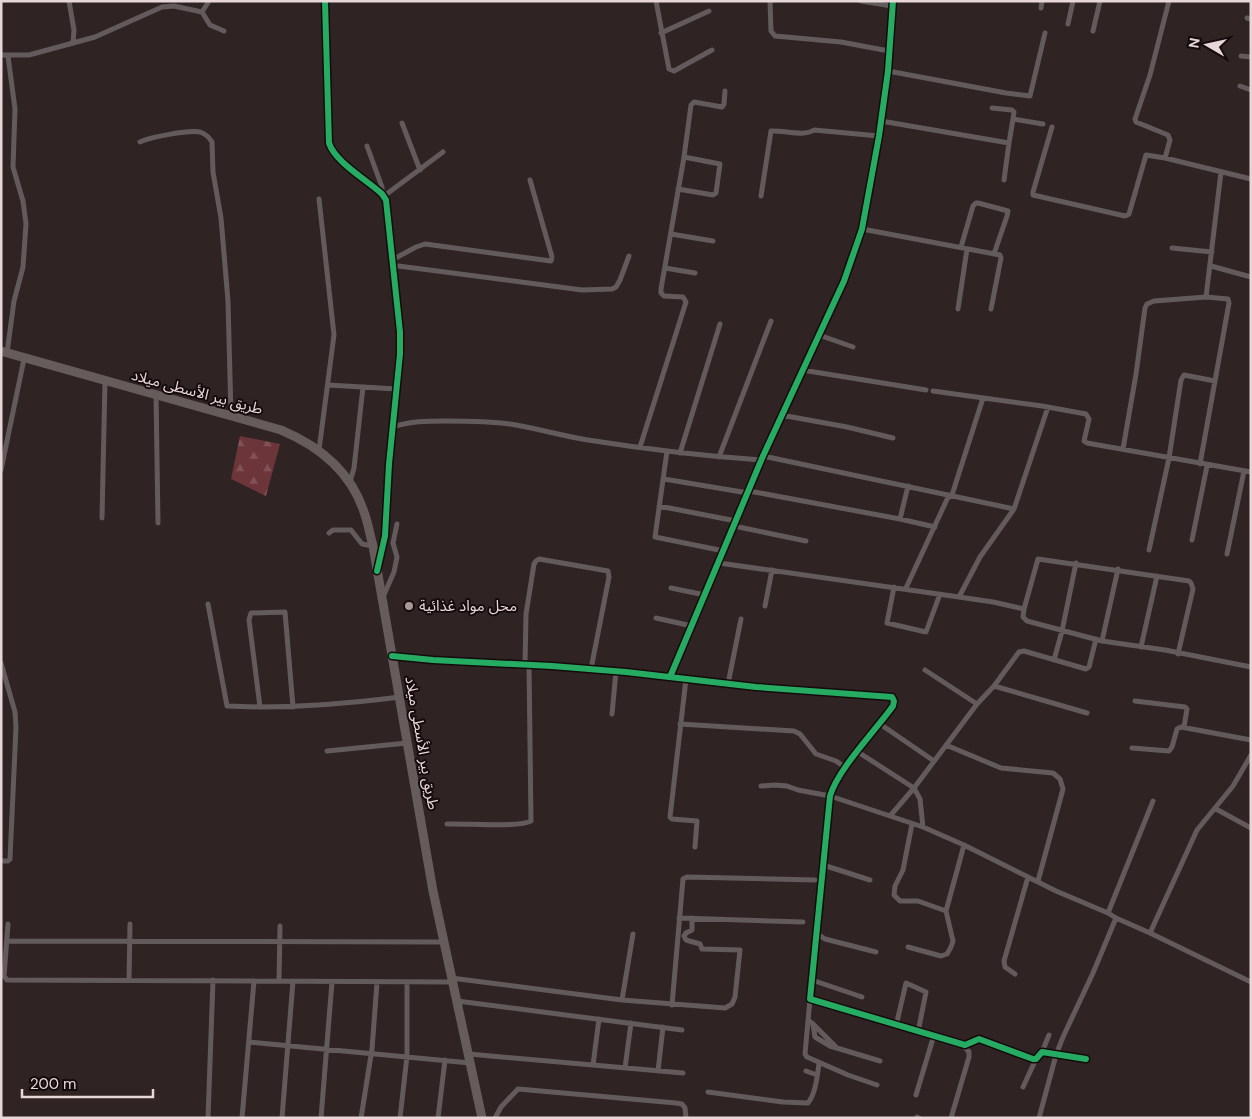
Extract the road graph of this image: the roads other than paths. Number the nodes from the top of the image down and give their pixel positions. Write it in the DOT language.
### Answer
graph roads {
  1 [pos="69,1"];
  2 [pos="209,1"];
  3 [pos="324,1"];
  4 [pos="656,1"];
  5 [pos="770,1"];
  6 [pos="861,1"];
  7 [pos="1042,1"];
  8 [pos="1072,1"];
  9 [pos="1100,1"];
  10 [pos="1169,1"];
  11 [pos="892,4"];
  12 [pos="1041,8"];
  13 [pos="709,11"];
  14 [pos="202,12"];
  15 [pos="1068,24"];
  16 [pos="224,31"];
  17 [pos="1093,31"];
  18 [pos="661,33"];
  19 [pos="1045,33"];
  20 [pos="73,43"];
  21 [pos="712,50"];
  22 [pos="889,51"];
  23 [pos="1,55"];
  24 [pos="8,56"];
  25 [pos="1241,56"];
  26 [pos="1251,58"];
  27 [pos="888,70"];
  28 [pos="1240,86"];
  29 [pos="1251,90"];
  30 [pos="725,91"];
  31 [pos="992,108"];
  32 [pos="1013,120"];
  33 [pos="881,121"];
  34 [pos="402,123"];
  35 [pos="1043,124"];
  36 [pos="1052,127"];
  37 [pos="879,136"];
  38 [pos="140,142"];
  39 [pos="1009,144"];
  40 [pos="367,146"];
  41 [pos="443,152"];
  42 [pos="684,157"];
  43 [pos="1165,158"];
  44 [pos="420,170"];
  45 [pos="1221,172"];
  46 [pos="1251,179"];
  47 [pos="530,180"];
  48 [pos="1004,180"];
  49 [pos="678,189"];
  50 [pos="383,195"];
  51 [pos="761,196"];
  52 [pos="319,199"];
  53 [pos="862,229"];
  54 [pos="671,234"];
  55 [pos="713,241"];
  56 [pos="961,247"];
  57 [pos="1172,248"];
  58 [pos="967,249"];
  59 [pos="1212,252"];
  60 [pos="994,254"];
  61 [pos="629,256"];
  62 [pos="392,260"];
  63 [pos="1211,266"];
  64 [pos="393,268"];
  65 [pos="665,268"];
  66 [pos="695,273"];
  67 [pos="1251,277"];
  68 [pos="1206,297"];
  69 [pos="958,309"];
  70 [pos="991,309"];
  71 [pos="772,321"];
  72 [pos="720,324"];
  73 [pos="819,335"];
  74 [pos="854,347"];
  75 [pos="4,352"];
  76 [pos="24,359"];
  77 [pos="802,370"];
  78 [pos="1215,380"];
  79 [pos="105,381"];
  80 [pos="328,385"];
  81 [pos="363,387"];
  82 [pos="397,389"];
  83 [pos="926,390"];
  84 [pos="933,391"];
  85 [pos="156,394"];
  86 [pos="983,398"];
  87 [pos="1048,407"];
  88 [pos="231,415"];
  89 [pos="781,415"];
  90 [pos="393,427"];
  91 [pos="893,438"];
  92 [pos="640,447"];
  93 [pos="319,450"];
  94 [pos="1123,450"];
  95 [pos="667,451"];
  96 [pos="680,453"];
  97 [pos="719,457"];
  98 [pos="762,458"];
  99 [pos="1169,458"];
  100 [pos="1200,464"];
  101 [pos="1208,466"];
  102 [pos="1,470"];
  103 [pos="1244,471"];
  104 [pos="1251,472"];
  105 [pos="664,479"];
  106 [pos="350,482"];
  107 [pos="908,486"];
  108 [pos="748,492"];
  109 [pos="951,495"];
  110 [pos="659,506"];
  111 [pos="1014,509"];
  112 [pos="102,518"];
  113 [pos="900,519"];
  114 [pos="158,523"];
  115 [pos="397,524"];
  116 [pos="735,524"];
  117 [pos="935,526"];
  118 [pos="329,533"];
  119 [pos="1192,540"];
  120 [pos="806,541"];
  121 [pos="373,546"];
  122 [pos="1149,550"];
  123 [pos="724,551"];
  124 [pos="1227,554"];
  125 [pos="719,563"];
  126 [pos="1076,563"];
  127 [pos="1118,569"];
  128 [pos="772,570"];
  129 [pos="377,571"];
  130 [pos="1157,576"];
  131 [pos="894,586"];
  132 [pos="671,588"];
  133 [pos="906,588"];
  134 [pos="940,594"];
  135 [pos="705,595"];
  136 [pos="959,597"];
  137 [pos="382,600"];
  138 [pos="208,604"];
  139 [pos="765,606"];
  140 [pos="1024,609"];
  141 [pos="656,618"];
  142 [pos="741,620"];
  143 [pos="692,626"];
  144 [pos="1062,631"];
  145 [pos="1096,639"];
  146 [pos="1102,640"];
  147 [pos="1141,646"];
  148 [pos="1178,654"];
  149 [pos="392,656"];
  150 [pos="1054,660"];
  151 [pos="1,663"];
  152 [pos="526,664"];
  153 [pos="1251,668"];
  154 [pos="591,669"];
  155 [pos="925,670"];
  156 [pos="616,671"];
  157 [pos="670,677"];
  158 [pos="686,679"];
  159 [pos="728,684"];
  160 [pos="994,686"];
  161 [pos="400,697"];
  162 [pos="1135,701"];
  163 [pos="977,704"];
  164 [pos="260,707"];
  165 [pos="292,707"];
  166 [pos="612,714"];
  167 [pos="1087,714"];
  168 [pos="680,724"];
  169 [pos="880,724"];
  170 [pos="1184,727"];
  171 [pos="1251,740"];
  172 [pos="407,743"];
  173 [pos="946,744"];
  174 [pos="1132,748"];
  175 [pos="327,751"];
  176 [pos="858,752"];
  177 [pos="1251,756"];
  178 [pos="934,761"];
  179 [pos="846,768"];
  180 [pos="761,786"];
  181 [pos="914,788"];
  182 [pos="830,796"];
  183 [pos="1153,801"];
  184 [pos="1216,809"];
  185 [pos="890,816"];
  186 [pos="447,824"];
  187 [pos="912,824"];
  188 [pos="923,828"];
  189 [pos="1251,828"];
  190 [pos="964,845"];
  191 [pos="695,846"];
  192 [pos="1,861"];
  193 [pos="823,865"];
  194 [pos="1028,877"];
  195 [pos="815,880"];
  196 [pos="870,880"];
  197 [pos="1038,881"];
  198 [pos="946,911"];
  199 [pos="1108,913"];
  200 [pos="679,918"];
  201 [pos="692,918"];
  202 [pos="1116,918"];
  203 [pos="803,922"];
  204 [pos="8,924"];
  205 [pos="130,924"];
  206 [pos="280,926"];
  207 [pos="816,932"];
  208 [pos="1150,933"];
  209 [pos="633,934"];
  210 [pos="7,941"];
  211 [pos="130,941"];
  212 [pos="280,942"];
  213 [pos="444,942"];
  214 [pos="908,947"];
  215 [pos="876,952"];
  216 [pos="1014,974"];
  217 [pos="129,980"];
  218 [pos="212,980"];
  219 [pos="452,980"];
  220 [pos="812,980"];
  221 [pos="254,981"];
  222 [pos="279,981"];
  223 [pos="1250,981"];
  224 [pos="293,982"];
  225 [pos="332,982"];
  226 [pos="377,983"];
  227 [pos="407,983"];
  228 [pos="862,997"];
  229 [pos="810,999"];
  230 [pos="622,1000"];
  231 [pos="457,1002"];
  232 [pos="672,1005"];
  233 [pos="599,1019"];
  234 [pos="808,1020"];
  235 [pos="631,1023"];
  236 [pos="896,1026"];
  237 [pos="663,1027"];
  238 [pos="682,1030"];
  239 [pos="918,1032"];
  240 [pos="1049,1035"];
  241 [pos="934,1036"];
  242 [pos="249,1042"];
  243 [pos="288,1045"];
  244 [pos="963,1045"];
  245 [pos="326,1048"];
  246 [pos="1042,1052"];
  247 [pos="371,1053"];
  248 [pos="1056,1055"];
  249 [pos="407,1056"];
  250 [pos="470,1058"];
  251 [pos="1036,1059"];
  252 [pos="1086,1059"];
  253 [pos="445,1060"];
  254 [pos="880,1061"];
  255 [pos="819,1064"];
  256 [pos="593,1065"];
  257 [pos="625,1068"];
  258 [pos="658,1071"];
  259 [pos="806,1071"];
  260 [pos="683,1073"];
  261 [pos="817,1075"];
  262 [pos="877,1084"];
  263 [pos="1023,1087"];
  264 [pos="708,1092"];
  265 [pos="916,1095"];
  266 [pos="208,1118"];
  267 [pos="242,1118"];
  268 [pos="282,1118"];
  269 [pos="321,1118"];
  270 [pos="362,1118"];
  271 [pos="400,1118"];
  272 [pos="438,1118"];
  273 [pos="481,1118"];
  274 [pos="495,1118"];
  275 [pos="686,1118"];
  276 [pos="951,1118"];
  277 [pos="1039,1118"];
  1 -- 20 [label="street"];
  2 -- 14 [label="street"];
  3 -- 50 [label="street"];
  4 -- 18 [label="street"];
  5 -- 22 [label="street"];
  6 -- 11 [label="street"];
  7 -- 12 [label="street"];
  8 -- 15 [label="street"];
  9 -- 17 [label="street"];
  10 -- 43 [label="street"];
  11 -- 22 [label="street"];
  13 -- 18 [label="street"];
  14 -- 16 [label="street"];
  14 -- 20 [label="street"];
  18 -- 21 [label="street"];
  19 -- 27 [label="street"];
  20 -- 24 [label="street"];
  22 -- 27 [label="street"];
  23 -- 24 [label="street"];
  24 -- 75 [label="street"];
  25 -- 26 [label="street"];
  27 -- 33 [label="street"];
  28 -- 29 [label="street"];
  30 -- 42 [label="street"];
  31 -- 32 [label="street"];
  32 -- 35 [label="street"];
  32 -- 39 [label="street"];
  33 -- 37 [label="street"];
  33 -- 39 [label="street"];
  34 -- 44 [label="street"];
  36 -- 43 [label="street"];
  37 -- 51 [label="street"];
  37 -- 53 [label="street"];
  38 -- 88 [label="street"];
  39 -- 48 [label="street"];
  40 -- 50 [label="street"];
  41 -- 44 [label="street"];
  42 -- 49 [label="street"];
  42 -- 49 [label="street"];
  43 -- 45 [label="street"];
  44 -- 50 [label="street"];
  45 -- 46 [label="street"];
  45 -- 59 [label="street"];
  47 -- 62 [label="street"];
  49 -- 54 [label="street"];
  50 -- 62 [label="street"];
  52 -- 80 [label="street"];
  53 -- 56 [label="street"];
  53 -- 73 [label="street"];
  54 -- 55 [label="street"];
  54 -- 65 [label="street"];
  56 -- 58 [label="street"];
  56 -- 60 [label="street"];
  57 -- 59 [label="street"];
  58 -- 60 [label="street"];
  58 -- 69 [label="street"];
  59 -- 63 [label="street"];
  60 -- 70 [label="street"];
  61 -- 64 [label="street"];
  62 -- 64 [label="street"];
  63 -- 67 [label="street"];
  63 -- 68 [label="street"];
  64 -- 82 [label="street"];
  65 -- 66 [label="street"];
  65 -- 92 [label="street"];
  68 -- 78 [label="street"];
  68 -- 94 [label="street"];
  71 -- 97 [label="street"];
  72 -- 96 [label="street"];
  73 -- 74 [label="street"];
  73 -- 77 [label="street"];
  75 -- 76 [label="main road, طريق بير الأسطى ميلاد"];
  76 -- 79 [label="main road, طريق بير الأسطى ميلاد"];
  76 -- 102 [label="street"];
  77 -- 83 [label="street"];
  77 -- 89 [label="street"];
  78 -- 99 [label="street"];
  78 -- 100 [label="street"];
  79 -- 85 [label="main road, طريق بير الأسطى ميلاد"];
  79 -- 112 [label="street"];
  80 -- 81 [label="street"];
  80 -- 93 [label="street"];
  81 -- 82 [label="street"];
  81 -- 106 [label="street"];
  82 -- 90 [label="street"];
  84 -- 86 [label="street"];
  85 -- 88 [label="main road, طريق بير الأسطى ميلاد"];
  85 -- 114 [label="street"];
  86 -- 87 [label="street"];
  86 -- 109 [label="street"];
  87 -- 94 [label="street"];
  87 -- 111 [label="street"];
  88 -- 93 [label="main road, طريق بير الأسطى ميلاد"];
  89 -- 91 [label="street"];
  89 -- 98 [label="street"];
  90 -- 92 [label="street"];
  90 -- 129 [label="street"];
  92 -- 95 [label="street"];
  93 -- 106 [label="main road, طريق بير الأسطى ميلاد"];
  94 -- 99 [label="street"];
  95 -- 96 [label="street"];
  95 -- 105 [label="street"];
  96 -- 97 [label="street"];
  97 -- 98 [label="street"];
  98 -- 107 [label="street"];
  98 -- 108 [label="street"];
  99 -- 100 [label="street"];
  99 -- 122 [label="street"];
  100 -- 101 [label="street"];
  101 -- 103 [label="street"];
  101 -- 119 [label="street"];
  103 -- 104 [label="street"];
  103 -- 124 [label="street"];
  105 -- 108 [label="street"];
  105 -- 110 [label="street"];
  106 -- 121 [label="main road, طريق بير الأسطى ميلاد"];
  107 -- 109 [label="street"];
  107 -- 113 [label="street"];
  108 -- 113 [label="street"];
  108 -- 116 [label="street"];
  109 -- 111 [label="street"];
  109 -- 117 [label="street"];
  110 -- 116 [label="street"];
  110 -- 123 [label="street"];
  111 -- 136 [label="street"];
  113 -- 117 [label="street"];
  115 -- 137 [label="street"];
  116 -- 120 [label="street"];
  116 -- 123 [label="street"];
  117 -- 133 [label="street"];
  118 -- 121 [label="street"];
  121 -- 129 [label="main road, طريق بير الأسطى ميلاد"];
  123 -- 125 [label="street"];
  125 -- 128 [label="street"];
  125 -- 135 [label="street"];
  126 -- 127 [label="street"];
  126 -- 140 [label="street"];
  126 -- 144 [label="street"];
  127 -- 130 [label="street"];
  127 -- 146 [label="street"];
  128 -- 131 [label="street"];
  128 -- 139 [label="street"];
  129 -- 137 [label="main road, طريق بير الأسطى ميلاد"];
  130 -- 147 [label="street"];
  130 -- 148 [label="street"];
  131 -- 133 [label="street"];
  131 -- 134 [label="street"];
  132 -- 135 [label="street"];
  133 -- 134 [label="street"];
  134 -- 136 [label="street"];
  135 -- 143 [label="street"];
  136 -- 140 [label="street"];
  137 -- 149 [label="main road, طريق بير الأسطى ميلاد"];
  138 -- 164 [label="street"];
  140 -- 144 [label="street"];
  141 -- 143 [label="street"];
  142 -- 159 [label="street"];
  143 -- 157 [label="street"];
  144 -- 145 [label="street"];
  144 -- 150 [label="street"];
  145 -- 146 [label="street"];
  145 -- 150 [label="street"];
  146 -- 147 [label="street"];
  147 -- 148 [label="street"];
  148 -- 153 [label="street"];
  149 -- 152 [label="street"];
  149 -- 161 [label="main road, طريق بير الأسطى ميلاد"];
  150 -- 160 [label="street"];
  151 -- 192 [label="street"];
  152 -- 154 [label="street"];
  152 -- 154 [label="street"];
  152 -- 186 [label="street"];
  154 -- 156 [label="street"];
  155 -- 163 [label="street"];
  156 -- 157 [label="street"];
  156 -- 166 [label="street"];
  157 -- 158 [label="street"];
  158 -- 159 [label="street"];
  158 -- 168 [label="street"];
  159 -- 169 [label="street"];
  160 -- 163 [label="street"];
  160 -- 167 [label="street"];
  161 -- 165 [label="street"];
  161 -- 172 [label="main road, طريق بير الأسطى ميلاد"];
  162 -- 170 [label="street"];
  163 -- 173 [label="street"];
  164 -- 165 [label="street"];
  164 -- 165 [label="street"];
  168 -- 179 [label="street"];
  168 -- 191 [label="street"];
  169 -- 176 [label="street"];
  169 -- 178 [label="street"];
  170 -- 171 [label="street"];
  170 -- 174 [label="street"];
  172 -- 175 [label="street"];
  172 -- 213 [label="main road, طريق بير الأسطى ميلاد"];
  173 -- 178 [label="street"];
  173 -- 197 [label="street"];
  176 -- 179 [label="street"];
  176 -- 181 [label="street"];
  177 -- 184 [label="street"];
  178 -- 181 [label="street"];
  179 -- 182 [label="street"];
  180 -- 182 [label="street"];
  181 -- 185 [label="street"];
  181 -- 188 [label="street"];
  182 -- 185 [label="street"];
  182 -- 193 [label="street"];
  183 -- 199 [label="street"];
  184 -- 189 [label="street"];
  184 -- 208 [label="street"];
  185 -- 187 [label="street"];
  187 -- 188 [label="street"];
  187 -- 198 [label="street"];
  188 -- 190 [label="street"];
  190 -- 194 [label="street"];
  190 -- 198 [label="street"];
  193 -- 196 [label="street"];
  193 -- 207 [label="street"];
  194 -- 197 [label="street"];
  194 -- 216 [label="street"];
  195 -- 200 [label="street"];
  197 -- 199 [label="street"];
  198 -- 214 [label="street"];
  199 -- 202 [label="street"];
  200 -- 201 [label="street"];
  200 -- 232 [label="street"];
  201 -- 203 [label="street"];
  201 -- 232 [label="street"];
  202 -- 208 [label="street"];
  202 -- 248 [label="street"];
  204 -- 210 [label="street"];
  205 -- 211 [label="street"];
  206 -- 212 [label="street"];
  207 -- 215 [label="street"];
  207 -- 220 [label="street"];
  208 -- 223 [label="street"];
  209 -- 230 [label="street"];
  210 -- 211 [label="street"];
  210 -- 217 [label="street"];
  211 -- 212 [label="street"];
  211 -- 217 [label="street"];
  212 -- 213 [label="street"];
  212 -- 222 [label="street"];
  213 -- 219 [label="main road, طريق بير الأسطى ميلاد"];
  217 -- 218 [label="street"];
  218 -- 221 [label="street"];
  218 -- 266 [label="street"];
  219 -- 227 [label="street"];
  219 -- 230 [label="street"];
  219 -- 231 [label="main road, طريق بير الأسطى ميلاد"];
  220 -- 228 [label="street"];
  220 -- 229 [label="street"];
  221 -- 222 [label="street"];
  221 -- 242 [label="street"];
  222 -- 224 [label="street"];
  224 -- 225 [label="street"];
  224 -- 243 [label="street"];
  225 -- 226 [label="street"];
  225 -- 245 [label="street"];
  226 -- 227 [label="street"];
  226 -- 247 [label="street"];
  227 -- 249 [label="street"];
  229 -- 234 [label="street"];
  229 -- 236 [label="street"];
  230 -- 232 [label="street"];
  231 -- 233 [label="street"];
  231 -- 250 [label="main road, طريق بير الأسطى ميلاد"];
  233 -- 235 [label="street"];
  233 -- 256 [label="street"];
  234 -- 254 [label="street"];
  234 -- 255 [label="street"];
  235 -- 237 [label="street"];
  235 -- 257 [label="street"];
  236 -- 239 [label="street"];
  236 -- 239 [label="street"];
  237 -- 238 [label="street"];
  237 -- 258 [label="street"];
  239 -- 241 [label="street"];
  240 -- 246 [label="street"];
  241 -- 244 [label="street"];
  241 -- 265 [label="street"];
  242 -- 243 [label="street"];
  242 -- 267 [label="street"];
  243 -- 245 [label="street"];
  243 -- 268 [label="street"];
  244 -- 251 [label="street"];
  244 -- 276 [label="street"];
  245 -- 247 [label="street"];
  245 -- 269 [label="street"];
  246 -- 248 [label="street"];
  246 -- 251 [label="street"];
  247 -- 249 [label="street"];
  247 -- 270 [label="street"];
  248 -- 252 [label="street"];
  248 -- 277 [label="street"];
  249 -- 253 [label="street"];
  249 -- 271 [label="street"];
  250 -- 253 [label="street"];
  250 -- 256 [label="street"];
  250 -- 273 [label="main road, طريق بير الأسطى ميلاد"];
  251 -- 263 [label="street"];
  253 -- 272 [label="street"];
  255 -- 261 [label="street"];
  255 -- 262 [label="street"];
  256 -- 257 [label="street"];
  257 -- 258 [label="street"];
  258 -- 260 [label="street"];
  259 -- 261 [label="street"];
  261 -- 264 [label="street"];
  274 -- 275 [label="street"];
}
